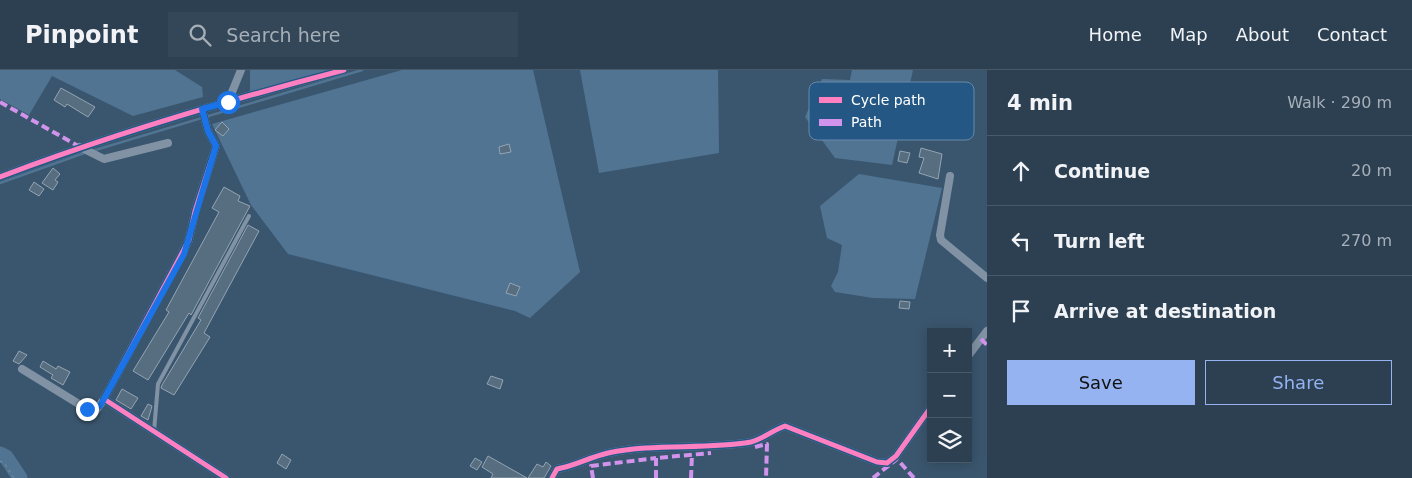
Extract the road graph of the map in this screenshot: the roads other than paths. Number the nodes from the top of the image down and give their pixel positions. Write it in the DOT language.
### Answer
graph roads {
  1 [pos="241,70"];
  2 [pos="344,70"];
  3 [pos="228,102"];
  4 [pos="204,114"];
  5 [pos="168,143"];
  6 [pos="84,149"];
  7 [pos="950,176"];
  8 [pos="0,177"];
  9 [pos="249,216"];
  10 [pos="987,278"];
  11 [pos="987,331"];
  12 [pos="972,351"];
  13 [pos="22,369"];
  14 [pos="104,399"];
  15 [pos="927,413"];
  16 [pos="154,431"];
  17 [pos="226,478"];
  18 [pos="552,478"];
  1 -- 3 [label="street"];
  2 -- 3 [label="street"];
  3 -- 4 [label="street"];
  4 -- 6 [label="street"];
  4 -- 14 [label="street"];
  5 -- 6 [label="street"];
  6 -- 8 [label="street"];
  7 -- 10 [label="street"];
  9 -- 16 [label="lane"];
  11 -- 12 [label="street"];
  13 -- 14 [label="street"];
  14 -- 16 [label="street"];
  15 -- 18 [label="street"];
  16 -- 17 [label="street"];
}
